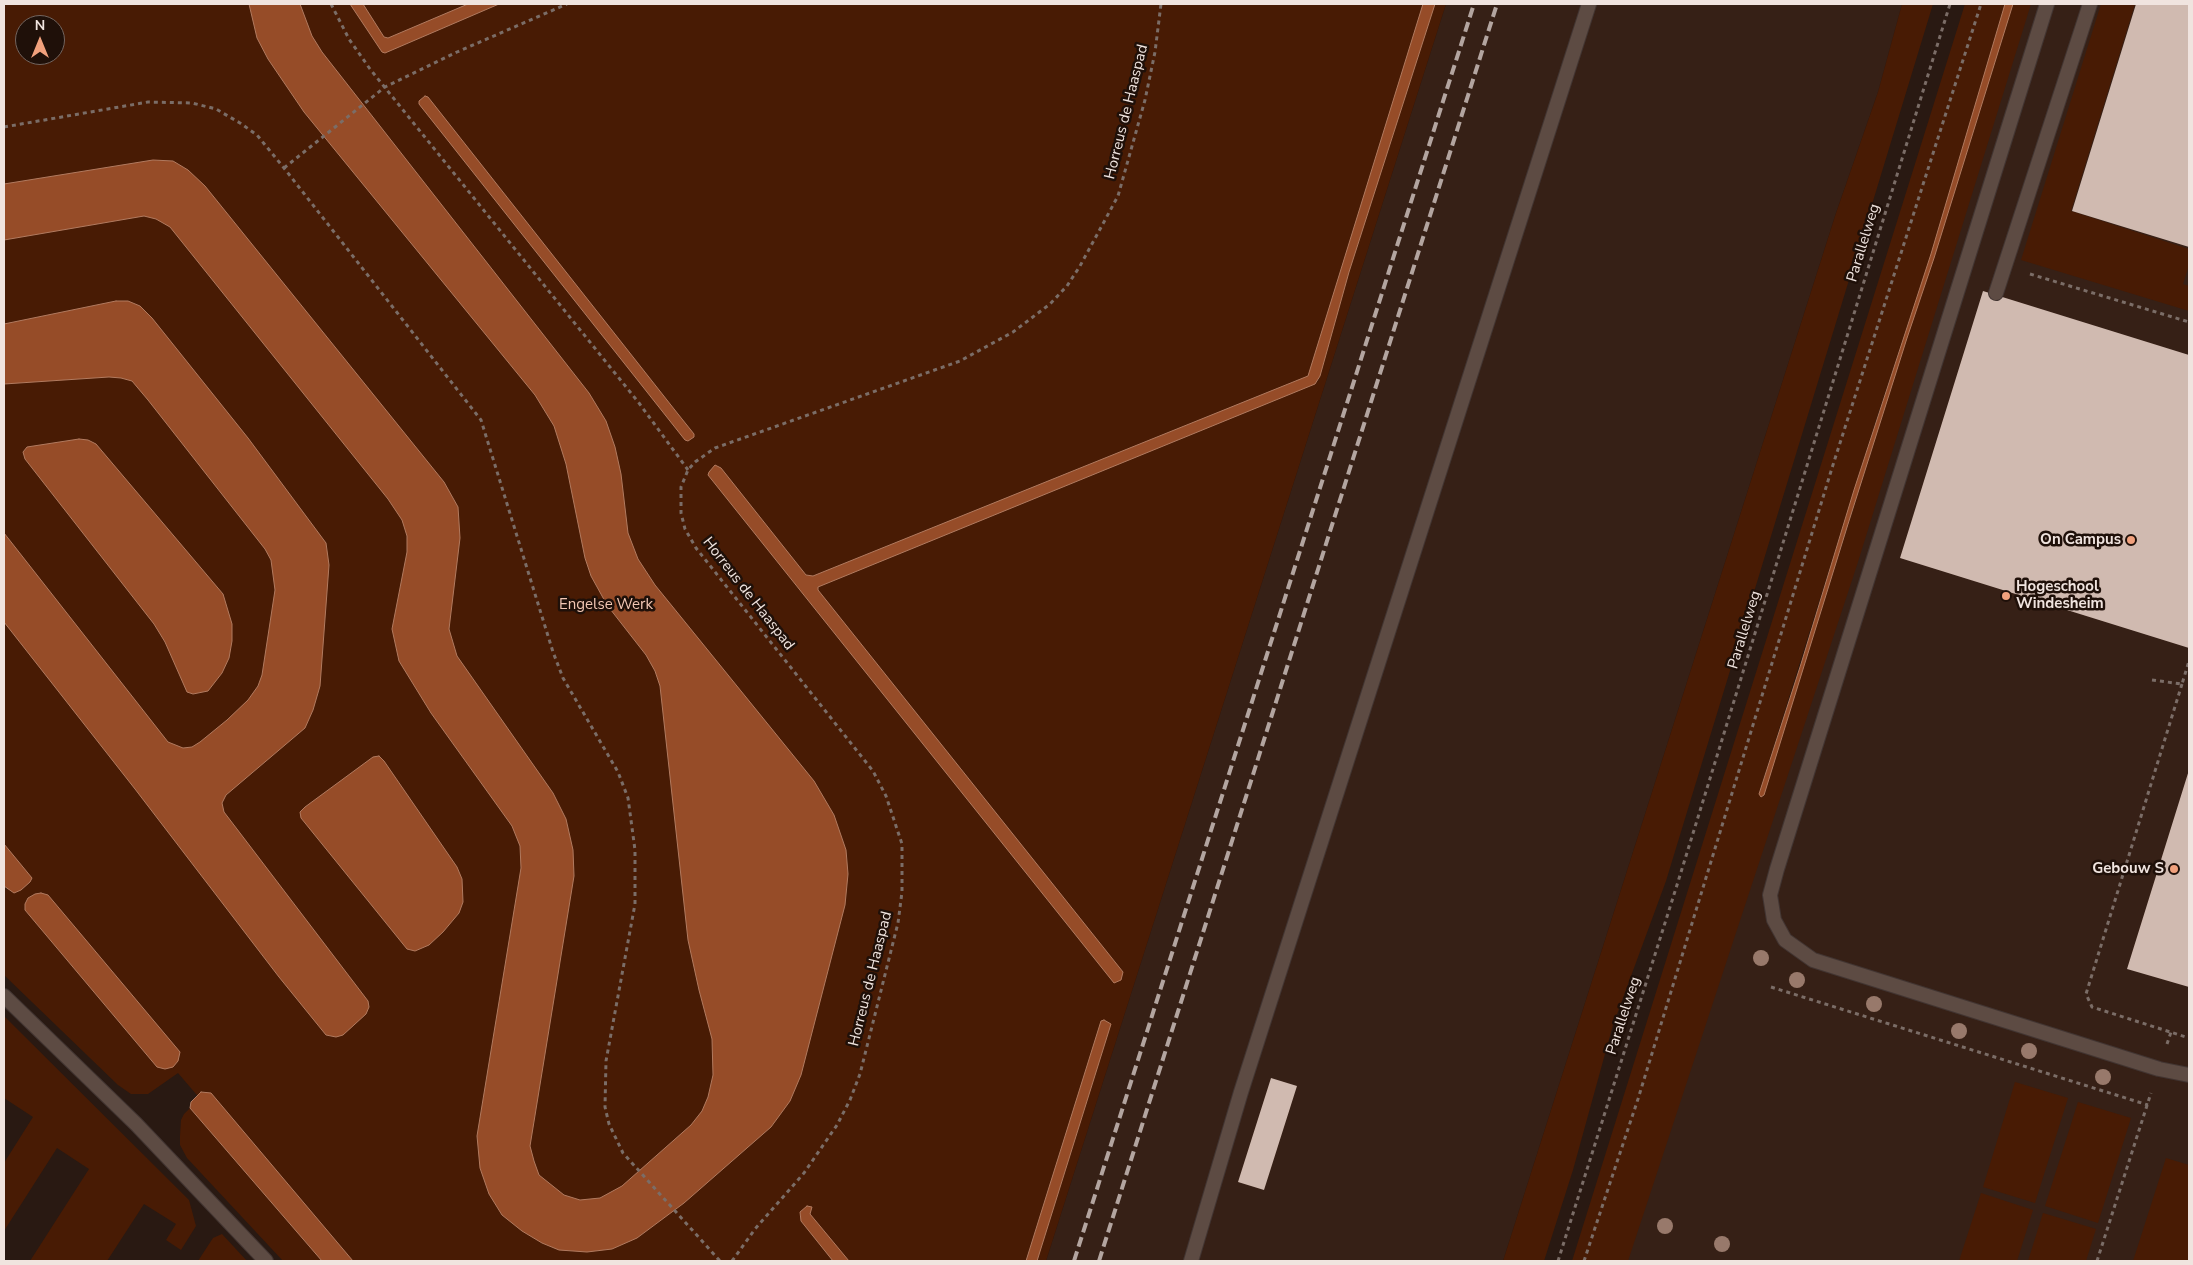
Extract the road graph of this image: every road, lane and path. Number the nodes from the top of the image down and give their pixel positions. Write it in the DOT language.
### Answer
graph roads {
  1 [pos="331,4"];
  2 [pos="567,4"];
  3 [pos="1161,4"];
  4 [pos="1589,4"];
  5 [pos="1950,4"];
  6 [pos="1981,4"];
  7 [pos="2047,4"];
  8 [pos="2090,4"];
  9 [pos="385,87"];
  10 [pos="4,127"];
  11 [pos="284,168"];
  12 [pos="2005,266"];
  13 [pos="1996,292"];
  14 [pos="2189,322"];
  15 [pos="688,470"];
  16 [pos="2189,661"];
  17 [pos="2152,680"];
  18 [pos="2182,684"];
  19 [pos="1771,987"];
  20 [pos="4,996"];
  21 [pos="2189,1038"];
  22 [pos="2159,1069"];
  23 [pos="2189,1077"];
  24 [pos="2148,1104"];
  25 [pos="266,1261"];
  26 [pos="720,1261"];
  27 [pos="732,1261"];
  28 [pos="1191,1261"];
  29 [pos="1558,1261"];
  30 [pos="1584,1261"];
  31 [pos="2097,1261"];
  1 -- 9 [label="path"];
  2 -- 9 [label="path"];
  3 -- 15 [label="path, Horreus de Haaspad"];
  4 -- 28 [label="lane"];
  5 -- 29 [label="path, Parallelweg"];
  6 -- 30 [label="path"];
  7 -- 22 [label="lane"];
  8 -- 12 [label="lane"];
  9 -- 11 [label="path"];
  9 -- 15 [label="path"];
  10 -- 11 [label="path"];
  11 -- 26 [label="path"];
  12 -- 13 [label="lane"];
  12 -- 14 [label="path"];
  15 -- 27 [label="path, Horreus de Haaspad"];
  16 -- 18 [label="path"];
  17 -- 18 [label="path"];
  18 -- 21 [label="path"];
  19 -- 24 [label="path"];
  20 -- 25 [label="lane"];
  22 -- 23 [label="lane"];
  22 -- 24 [label="path"];
  24 -- 31 [label="path"];
}
